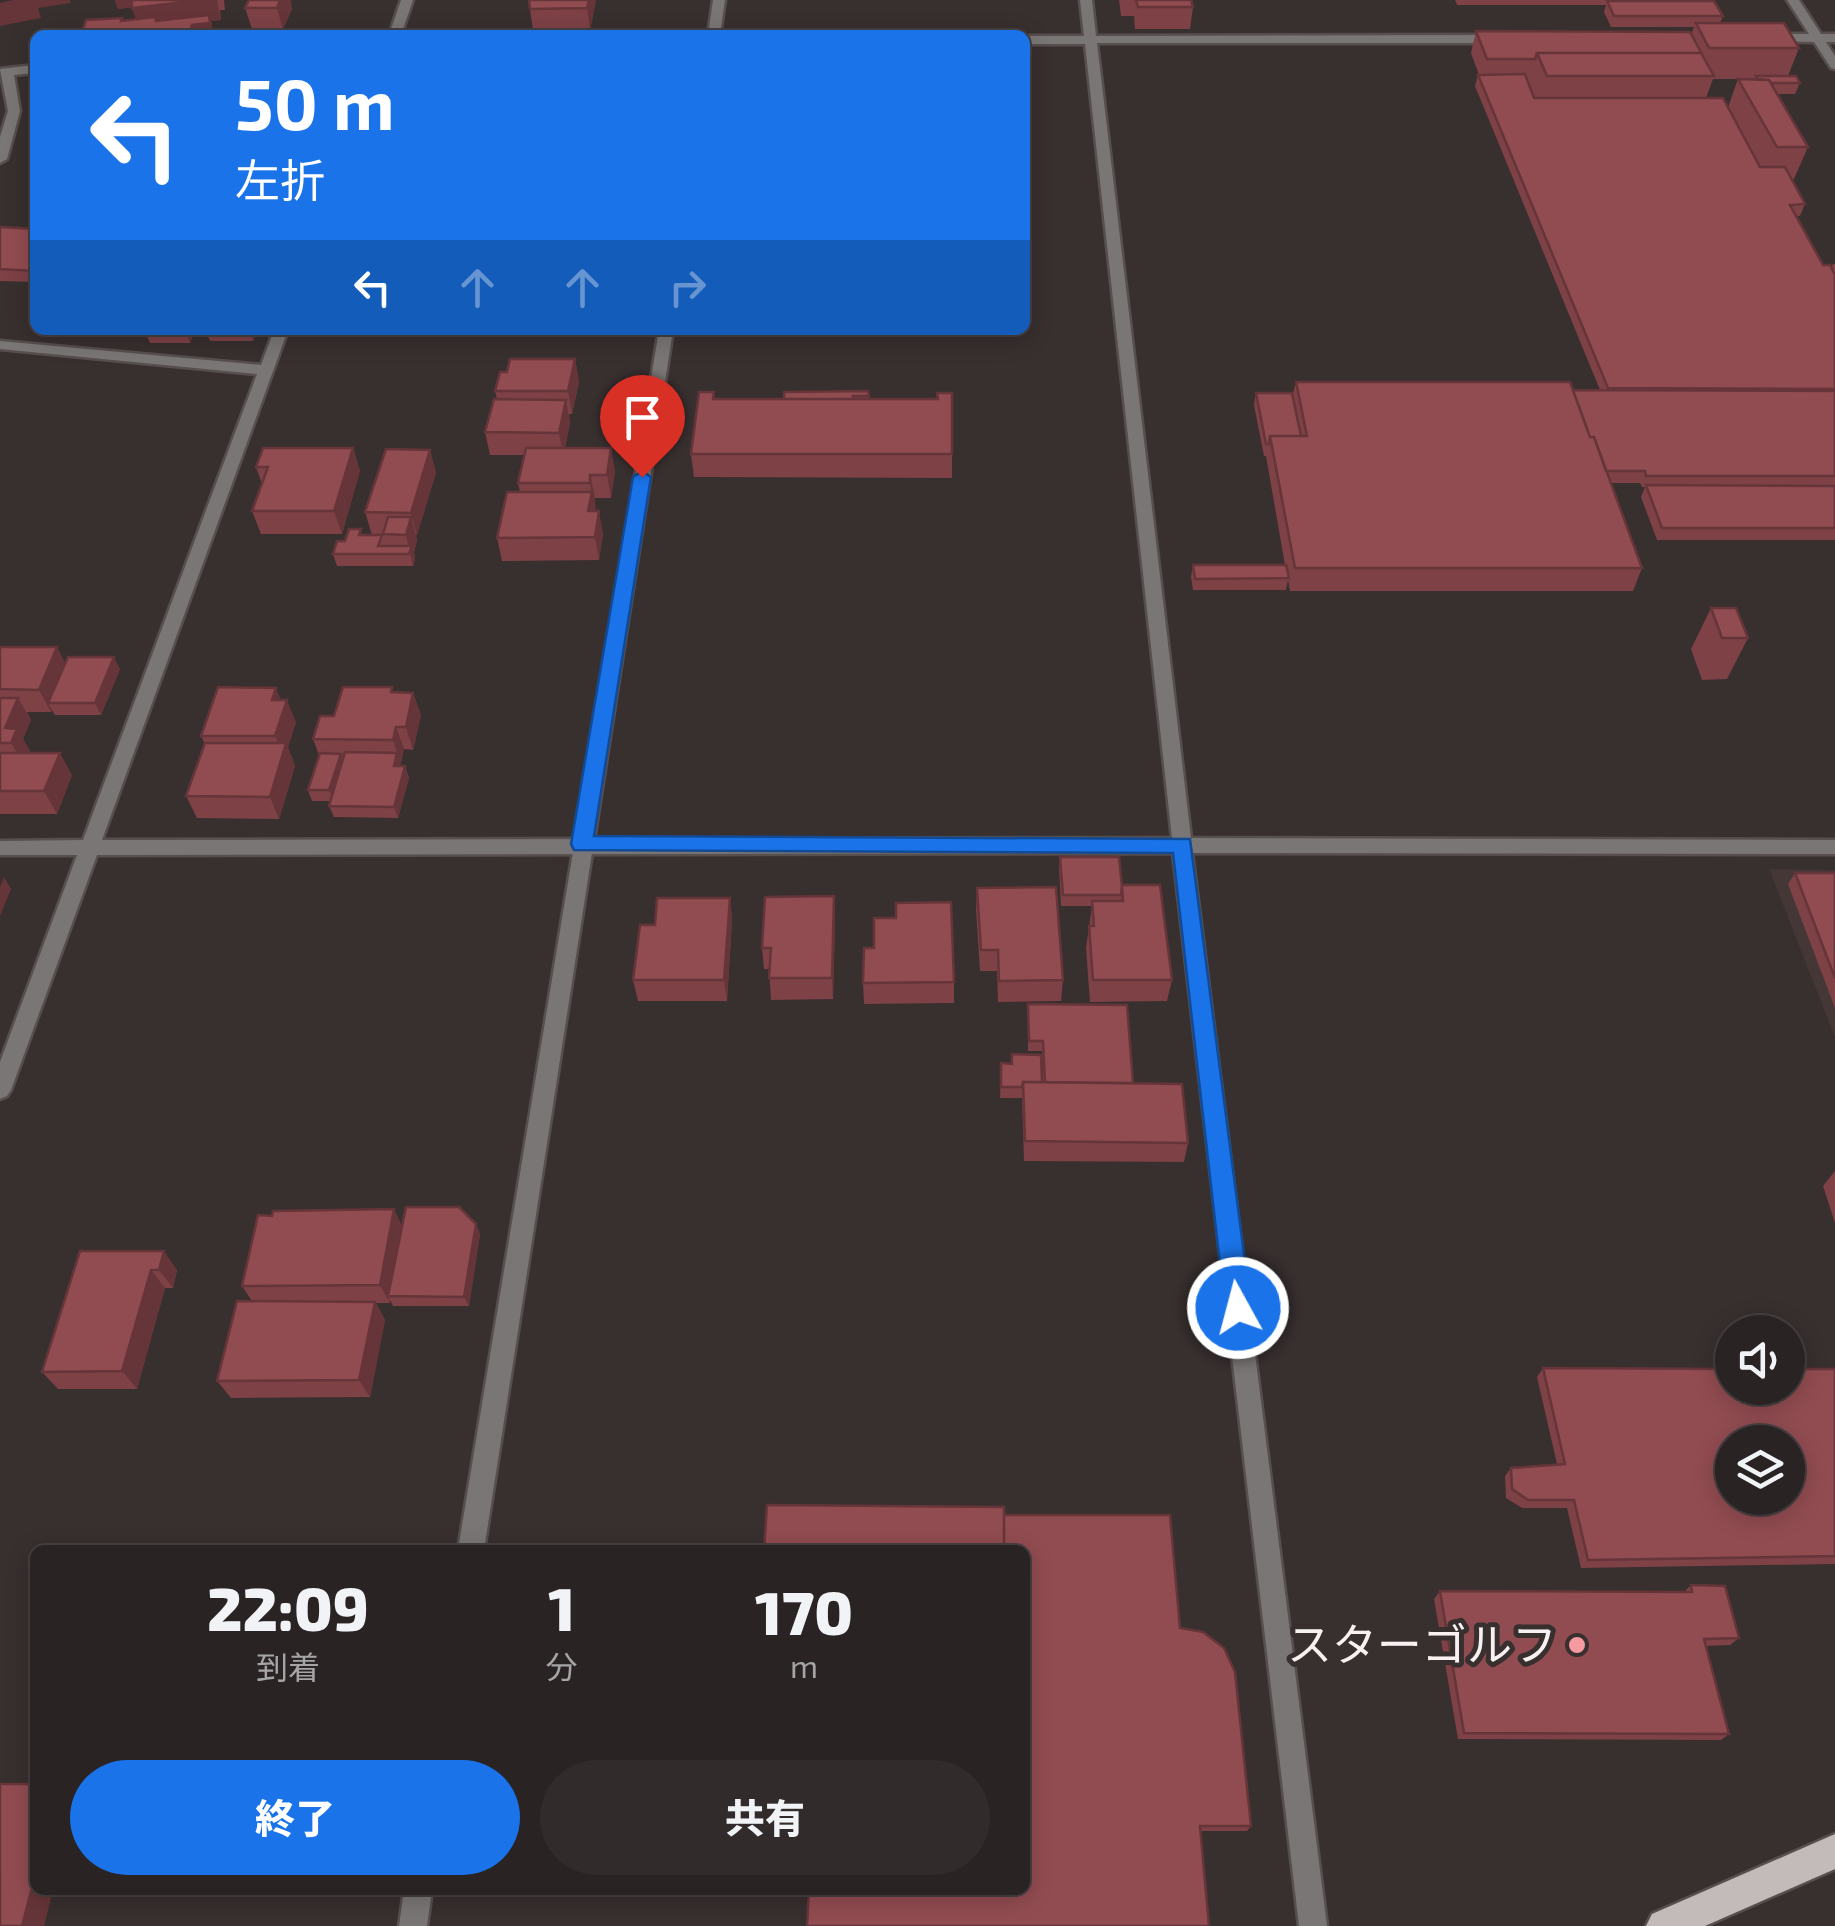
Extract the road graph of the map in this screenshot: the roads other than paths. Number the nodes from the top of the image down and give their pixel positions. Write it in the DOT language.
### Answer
graph roads {
  1 [pos="407,0"];
  2 [pos="719,0"];
  3 [pos="1086,0"];
  4 [pos="1794,0"];
  5 [pos="396,30"];
  6 [pos="715,30"];
  7 [pos="1759,38"];
  8 [pos="1818,38"];
  9 [pos="1835,38"];
  10 [pos="1504,39"];
  11 [pos="1030,40"];
  12 [pos="1091,40"];
  13 [pos="1835,65"];
  14 [pos="30,69"];
  15 [pos="3,72"];
  16 [pos="0,159"];
  17 [pos="279,335"];
  18 [pos="665,335"];
  19 [pos="0,345"];
  20 [pos="266,370"];
  21 [pos="582,844"];
  22 [pos="1182,845"];
  23 [pos="90,847"];
  24 [pos="1835,847"];
  25 [pos="0,848"];
  26 [pos="0,1090"];
  27 [pos="473,1545"];
  28 [pos="1835,1851"];
  29 [pos="417,1895"];
  30 [pos="413,1926"];
  31 [pos="1313,1926"];
  32 [pos="1664,1926"];
  1 -- 5 [label="street"];
  2 -- 6 [label="street"];
  3 -- 12 [label="street"];
  4 -- 8 [label="street"];
  7 -- 8 [label="street"];
  8 -- 9 [label="street"];
  8 -- 13 [label="street"];
  10 -- 12 [label="street"];
  11 -- 12 [label="street"];
  12 -- 22 [label="street"];
  14 -- 15 [label="street"];
  15 -- 16 [label="street"];
  17 -- 20 [label="street"];
  18 -- 21 [label="street"];
  19 -- 20 [label="street"];
  20 -- 23 [label="street"];
  21 -- 22 [label="street"];
  21 -- 23 [label="street"];
  21 -- 27 [label="street"];
  22 -- 24 [label="street"];
  22 -- 31 [label="street"];
  23 -- 25 [label="street"];
  23 -- 26 [label="street"];
  28 -- 32 [label="main road"];
  29 -- 30 [label="street"];
}
